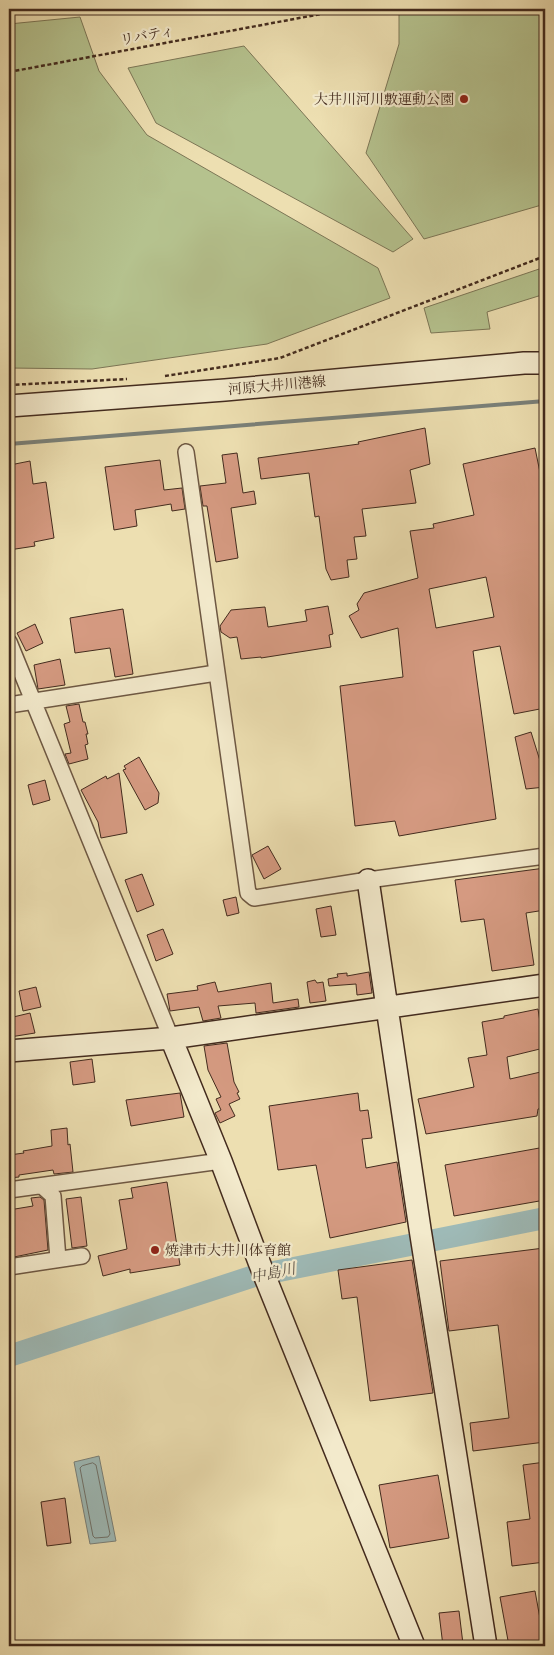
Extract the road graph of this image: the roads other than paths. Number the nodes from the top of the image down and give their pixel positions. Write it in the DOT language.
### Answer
graph roads {
  1 [pos="545,363"];
  2 [pos="9,406"];
  3 [pos="186,452"];
  4 [pos="9,642"];
  5 [pos="216,673"];
  6 [pos="33,701"];
  7 [pos="9,705"];
  8 [pos="545,856"];
  9 [pos="368,880"];
  10 [pos="545,985"];
  11 [pos="388,1008"];
  12 [pos="171,1038"];
  13 [pos="9,1051"];
  14 [pos="221,1161"];
  15 [pos="42,1186"];
  16 [pos="9,1190"];
  17 [pos="82,1256"];
  18 [pos="58,1259"];
  19 [pos="9,1267"];
  20 [pos="414,1646"];
  21 [pos="486,1646"];
  1 -- 2 [label="street, 河原大井川港線"];
  3 -- 5 [label="street"];
  4 -- 6 [label="street"];
  5 -- 6 [label="street"];
  5 -- 9 [label="street"];
  6 -- 7 [label="street"];
  6 -- 12 [label="street"];
  8 -- 9 [label="street"];
  9 -- 11 [label="street"];
  10 -- 11 [label="street"];
  11 -- 12 [label="street"];
  11 -- 21 [label="street"];
  12 -- 13 [label="street"];
  12 -- 14 [label="street"];
  14 -- 15 [label="street"];
  14 -- 20 [label="street"];
  15 -- 16 [label="street"];
  15 -- 18 [label="street"];
  17 -- 18 [label="street"];
  18 -- 19 [label="street"];
}
